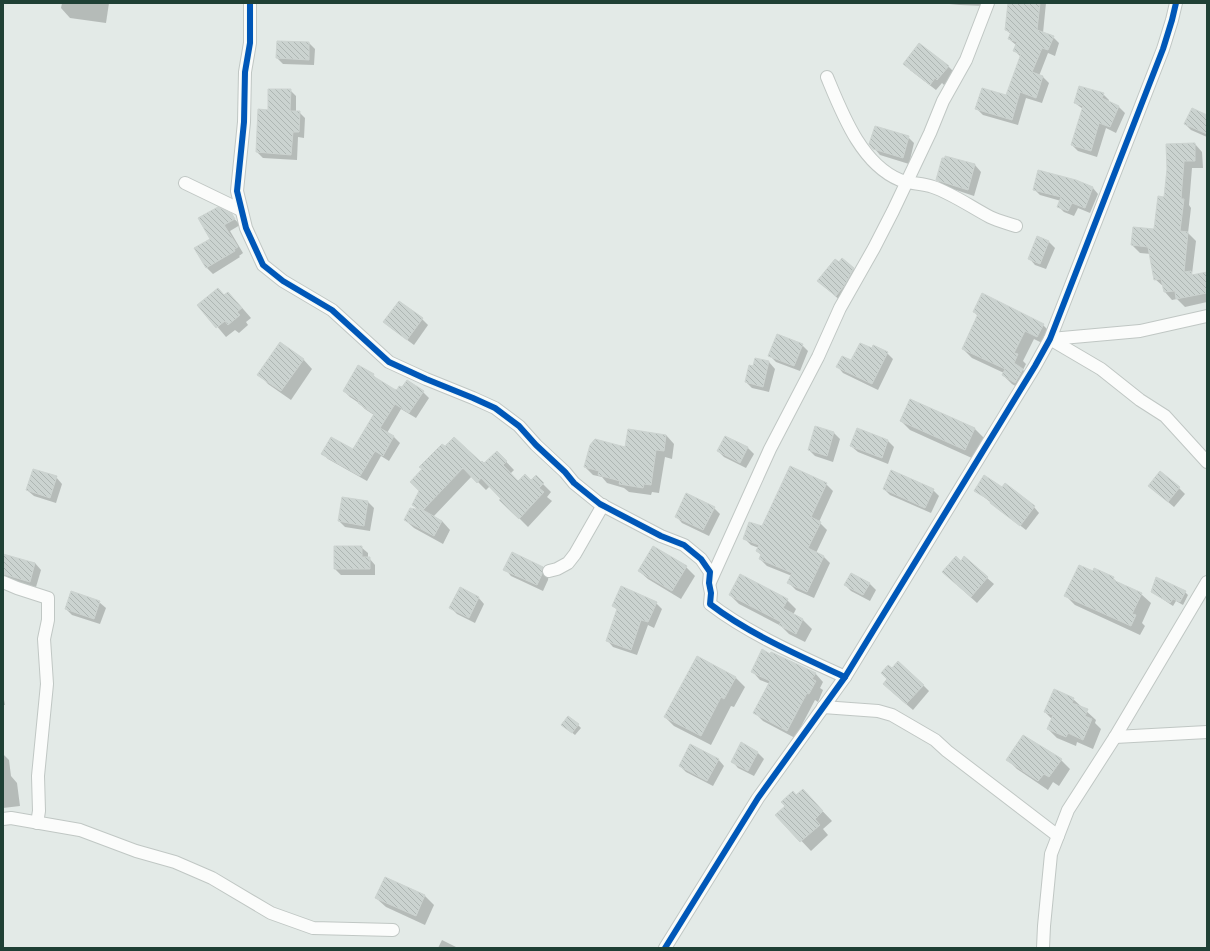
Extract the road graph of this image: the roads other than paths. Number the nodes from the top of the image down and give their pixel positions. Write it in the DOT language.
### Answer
graph roads {
  1 [pos="250,3"];
  2 [pos="988,3"];
  3 [pos="1176,3"];
  4 [pos="827,77"];
  5 [pos="908,181"];
  6 [pos="185,183"];
  7 [pos="241,210"];
  8 [pos="1016,226"];
  9 [pos="1207,316"];
  10 [pos="1050,339"];
  11 [pos="1207,462"];
  12 [pos="603,505"];
  13 [pos="550,571"];
  14 [pos="3,582"];
  15 [pos="1207,582"];
  16 [pos="709,583"];
  17 [pos="845,677"];
  18 [pos="823,707"];
  19 [pos="1207,732"];
  20 [pos="1115,737"];
  21 [pos="3,819"];
  22 [pos="37,822"];
  23 [pos="1058,836"];
  24 [pos="393,930"];
  25 [pos="665,948"];
  26 [pos="1043,948"];
  1 -- 7 [label="street"];
  2 -- 5 [label="street"];
  3 -- 10 [label="street"];
  4 -- 5 [label="street"];
  5 -- 8 [label="street"];
  5 -- 16 [label="street"];
  6 -- 7 [label="street"];
  7 -- 12 [label="street"];
  9 -- 10 [label="street"];
  10 -- 11 [label="street"];
  10 -- 17 [label="street"];
  12 -- 13 [label="street"];
  12 -- 16 [label="street"];
  14 -- 22 [label="street"];
  15 -- 20 [label="street"];
  16 -- 17 [label="street"];
  17 -- 18 [label="street"];
  18 -- 23 [label="street"];
  18 -- 25 [label="street"];
  19 -- 20 [label="street"];
  20 -- 23 [label="street"];
  21 -- 22 [label="street"];
  22 -- 24 [label="street"];
  23 -- 26 [label="street"];
}
